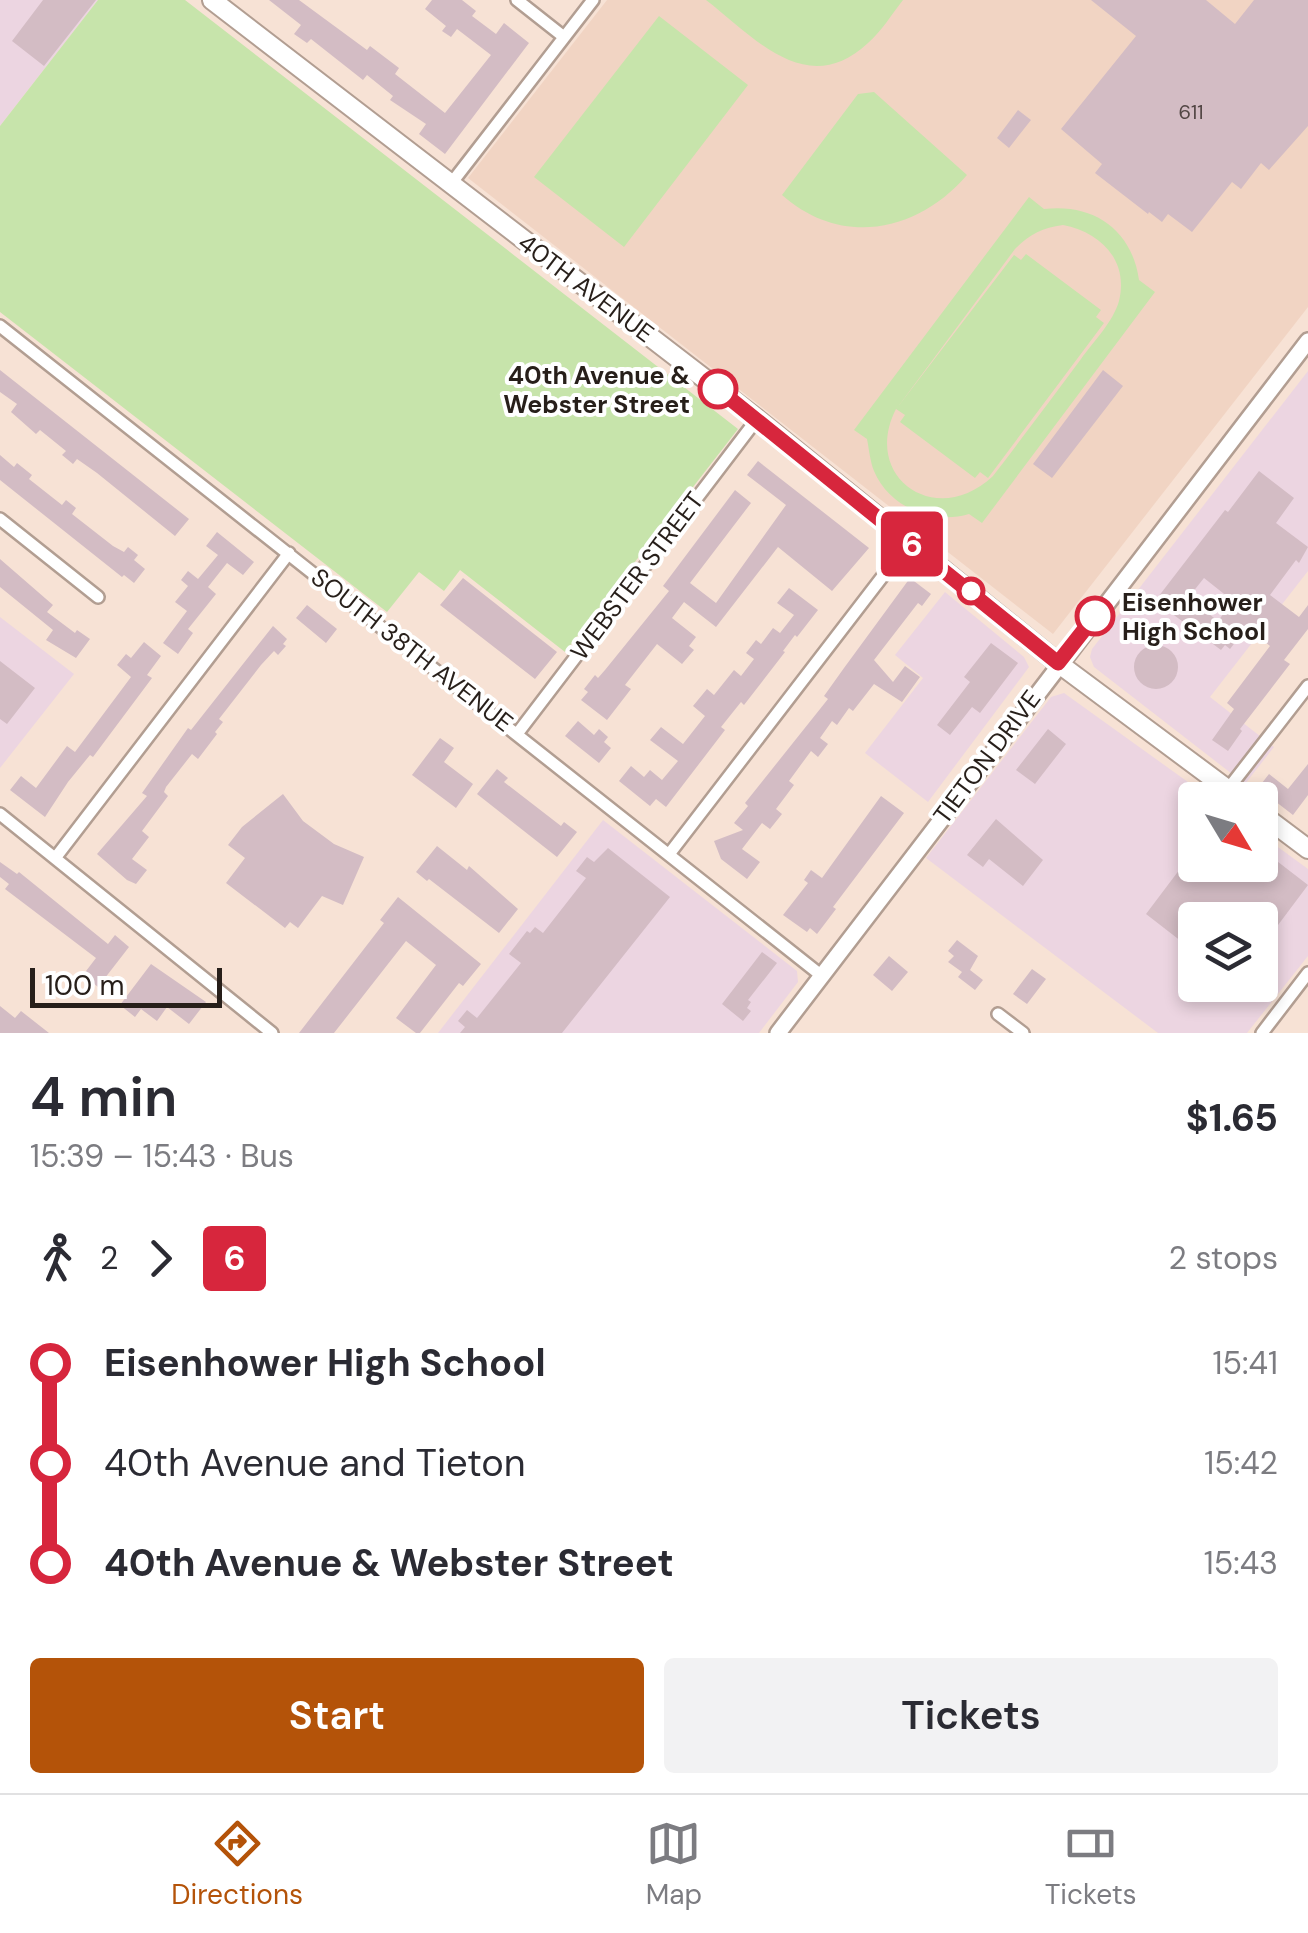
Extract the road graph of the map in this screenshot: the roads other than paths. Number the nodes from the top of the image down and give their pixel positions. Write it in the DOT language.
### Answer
graph roads {
  1 [pos="212,0"];
  2 [pos="517,0"];
  3 [pos="593,0"];
  4 [pos="564,37"];
  5 [pos="450,185"];
  6 [pos="0,326"];
  7 [pos="1308,341"];
  8 [pos="757,419"];
  9 [pos="0,519"];
  10 [pos="909,542"];
  11 [pos="289,553"];
  12 [pos="98,597"];
  13 [pos="1058,663"];
  14 [pos="1308,686"];
  15 [pos="517,734"];
  16 [pos="1218,782"];
  17 [pos="1244,782"];
  18 [pos="0,814"];
  19 [pos="1278,828"];
  20 [pos="1308,850"];
  21 [pos="670,853"];
  22 [pos="56,858"];
  23 [pos="1308,973"];
  24 [pos="822,976"];
  25 [pos="998,1014"];
  26 [pos="272,1033"];
  27 [pos="778,1033"];
  28 [pos="1023,1033"];
  29 [pos="1262,1033"];
  1 -- 5 [label="main road, 40TH AVENUE"];
  2 -- 4 [label="street"];
  3 -- 4 [label="street"];
  4 -- 5 [label="street"];
  5 -- 8 [label="main road, 40TH AVENUE"];
  6 -- 11 [label="street, SOUTH 38TH AVENUE"];
  7 -- 13 [label="main road, TIETON DRIVE"];
  8 -- 10 [label="main road, 40TH AVENUE"];
  8 -- 15 [label="street, WEBSTER STREET"];
  9 -- 12 [label="street"];
  10 -- 13 [label="main road, 40TH AVENUE"];
  10 -- 21 [label="street"];
  11 -- 15 [label="street, SOUTH 38TH AVENUE"];
  11 -- 22 [label="street"];
  13 -- 16 [label="main road, 40TH AVENUE"];
  13 -- 24 [label="main road, TIETON DRIVE"];
  14 -- 17 [label="street"];
  15 -- 21 [label="street, SOUTH 38TH AVENUE"];
  18 -- 22 [label="street"];
  19 -- 20 [label="main road"];
  21 -- 24 [label="street, SOUTH 38TH AVENUE"];
  22 -- 26 [label="street"];
  23 -- 29 [label="street"];
  24 -- 27 [label="main road, TIETON DRIVE"];
  25 -- 28 [label="street"];
}
